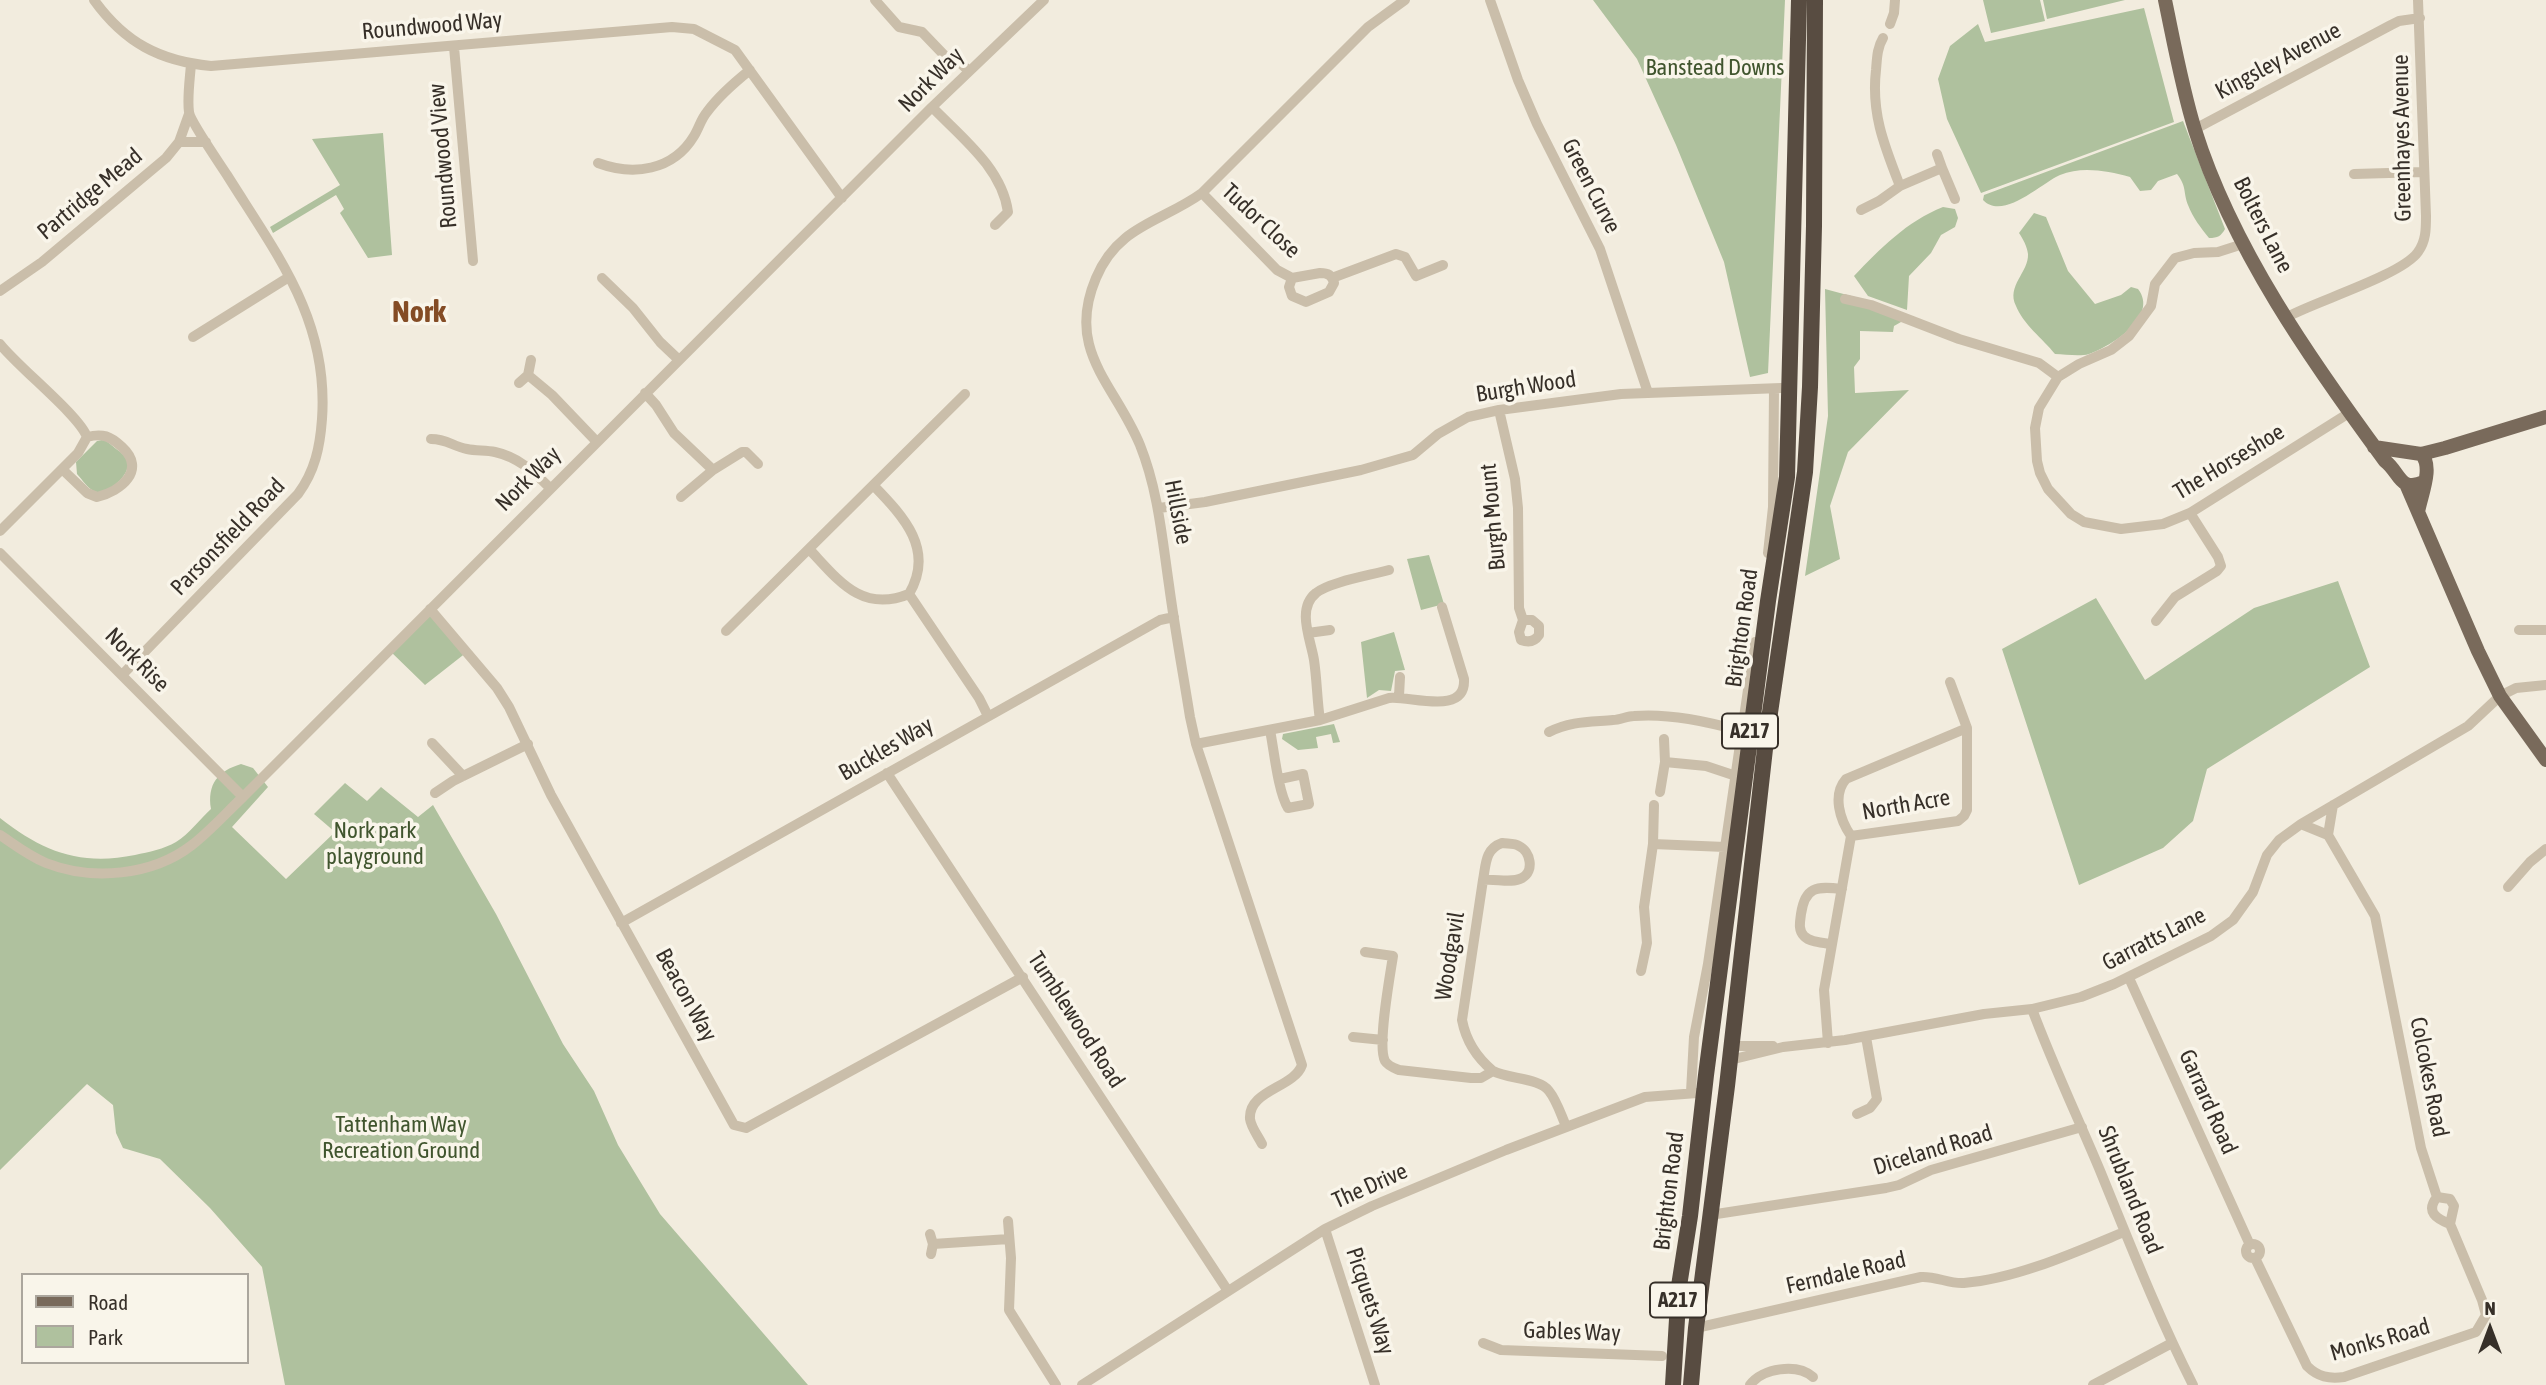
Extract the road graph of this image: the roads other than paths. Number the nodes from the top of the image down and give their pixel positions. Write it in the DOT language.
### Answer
graph roads {
  1 [pos="94,0"];
  2 [pos="874,0"];
  3 [pos="1044,0"];
  4 [pos="1405,0"];
  5 [pos="1490,0"];
  6 [pos="1799,0"];
  7 [pos="1815,0"];
  8 [pos="1895,0"];
  9 [pos="2165,0"];
  10 [pos="2418,0"];
  11 [pos="2420,18"];
  12 [pos="454,47"];
  13 [pos="191,64"];
  14 [pos="750,70"];
  15 [pos="969,71"];
  16 [pos="932,107"];
  17 [pos="189,114"];
  18 [pos="2195,129"];
  19 [pos="179,142"];
  20 [pos="206,142"];
  21 [pos="1937,154"];
  22 [pos="597,162"];
  23 [pos="1942,168"];
  24 [pos="2424,173"];
  25 [pos="2354,174"];
  26 [pos="1900,186"];
  27 [pos="1202,193"];
  28 [pos="842,198"];
  29 [pos="1955,199"];
  30 [pos="1861,210"];
  31 [pos="995,225"];
  32 [pos="2243,244"];
  33 [pos="473,261"];
  34 [pos="1443,265"];
  35 [pos="289,277"];
  36 [pos="602,278"];
  37 [pos="1292,278"];
  38 [pos="1332,278"];
  39 [pos="0,291"];
  40 [pos="614,291"];
  41 [pos="1845,299"];
  42 [pos="605,300"];
  43 [pos="2287,317"];
  44 [pos="193,337"];
  45 [pos="0,344"];
  46 [pos="531,360"];
  47 [pos="680,360"];
  48 [pos="528,375"];
  49 [pos="2058,377"];
  50 [pos="519,383"];
  51 [pos="1774,388"];
  52 [pos="1791,388"];
  53 [pos="645,393"];
  54 [pos="1648,393"];
  55 [pos="965,394"];
  56 [pos="1499,410"];
  57 [pos="2349,413"];
  58 [pos="2546,417"];
  59 [pos="87,437"];
  60 [pos="430,439"];
  61 [pos="596,441"];
  62 [pos="2374,447"];
  63 [pos="2445,448"];
  64 [pos="2414,453"];
  65 [pos="758,464"];
  66 [pos="62,468"];
  67 [pos="2394,468"];
  68 [pos="713,470"];
  69 [pos="2426,475"];
  70 [pos="2406,484"];
  71 [pos="874,486"];
  72 [pos="550,488"];
  73 [pos="681,497"];
  74 [pos="1159,508"];
  75 [pos="2418,512"];
  76 [pos="2190,513"];
  77 [pos="0,531"];
  78 [pos="810,550"];
  79 [pos="0,553"];
  80 [pos="1389,570"];
  81 [pos="909,594"];
  82 [pos="1442,607"];
  83 [pos="430,609"];
  84 [pos="1174,617"];
  85 [pos="1523,620"];
  86 [pos="2155,621"];
  87 [pos="1329,630"];
  88 [pos="2519,630"];
  89 [pos="2546,630"];
  90 [pos="726,631"];
  91 [pos="1308,634"];
  92 [pos="122,674"];
  93 [pos="1401,677"];
  94 [pos="1950,682"];
  95 [pos="2546,685"];
  96 [pos="1399,696"];
  97 [pos="2500,696"];
  98 [pos="988,716"];
  99 [pos="1320,720"];
  100 [pos="1967,728"];
  101 [pos="1270,730"];
  102 [pos="1742,731"];
  103 [pos="1549,732"];
  104 [pos="1664,739"];
  105 [pos="432,743"];
  106 [pos="528,744"];
  107 [pos="1196,744"];
  108 [pos="2546,760"];
  109 [pos="1665,762"];
  110 [pos="887,773"];
  111 [pos="463,776"];
  112 [pos="1736,776"];
  113 [pos="1280,779"];
  114 [pos="1660,792"];
  115 [pos="435,793"];
  116 [pos="243,797"];
  117 [pos="1654,805"];
  118 [pos="2333,805"];
  119 [pos="2301,824"];
  120 [pos="0,835"];
  121 [pos="2328,835"];
  122 [pos="1851,836"];
  123 [pos="1653,844"];
  124 [pos="1725,848"];
  125 [pos="2546,849"];
  126 [pos="1483,880"];
  127 [pos="2508,887"];
  128 [pos="1842,889"];
  129 [pos="621,923"];
  130 [pos="1647,943"];
  131 [pos="1659,944"];
  132 [pos="1831,944"];
  133 [pos="1365,952"];
  134 [pos="1641,971"];
  135 [pos="1023,977"];
  136 [pos="2129,978"];
  137 [pos="2032,1009"];
  138 [pos="1353,1037"];
  139 [pos="1866,1037"];
  140 [pos="1828,1043"];
  141 [pos="1383,1046"];
  142 [pos="1731,1053"];
  143 [pos="1493,1071"];
  144 [pos="1697,1093"];
  145 [pos="1857,1114"];
  146 [pos="1566,1126"];
  147 [pos="2082,1127"];
  148 [pos="1262,1144"];
  149 [pos="2437,1197"];
  150 [pos="1710,1214"];
  151 [pos="1690,1216"];
  152 [pos="1008,1221"];
  153 [pos="2450,1224"];
  154 [pos="1325,1229"];
  155 [pos="2124,1232"];
  156 [pos="1009,1240"];
  157 [pos="931,1244"];
  158 [pos="1228,1291"];
  159 [pos="2484,1320"];
  160 [pos="1696,1328"];
  161 [pos="1483,1343"];
  162 [pos="2172,1343"];
  163 [pos="1662,1356"];
  164 [pos="2321,1376"];
  165 [pos="1813,1377"];
  166 [pos="1056,1385"];
  167 [pos="1082,1385"];
  168 [pos="1375,1385"];
  169 [pos="1673,1385"];
  170 [pos="1691,1385"];
  171 [pos="1750,1385"];
  172 [pos="2093,1385"];
  173 [pos="2193,1385"];
  1 -- 13 [label="street, Roundwood Way"];
  2 -- 15 [label="street"];
  3 -- 15 [label="street, Nork Way"];
  4 -- 27 [label="street, Hillside"];
  5 -- 54 [label="street, Green Curve"];
  6 -- 52 [label="highway, Brighton Road / A217"];
  7 -- 142 [label="highway, Brighton Road / A217"];
  8 -- 26 [label="street"];
  9 -- 18 [label="main road, Bolters Lane"];
  10 -- 11 [label="street, Greenhayes Avenue"];
  11 -- 18 [label="street, Kingsley Avenue"];
  11 -- 24 [label="street, Greenhayes Avenue"];
  12 -- 13 [label="street, Roundwood Way"];
  12 -- 14 [label="street, Roundwood Way"];
  12 -- 33 [label="street, Roundwood View"];
  13 -- 17 [label="street"];
  14 -- 22 [label="street"];
  14 -- 28 [label="street, Roundwood Way"];
  15 -- 16 [label="street, Nork Way"];
  16 -- 28 [label="street, Nork Way"];
  16 -- 31 [label="street"];
  17 -- 19 [label="street, Partridge Mead"];
  17 -- 20 [label="street, Parsonsfield Road"];
  18 -- 32 [label="main road, Bolters Lane"];
  19 -- 20 [label="street"];
  19 -- 39 [label="street, Partridge Mead"];
  20 -- 35 [label="street, Parsonsfield Road"];
  21 -- 23 [label="street"];
  23 -- 26 [label="street"];
  23 -- 29 [label="street"];
  24 -- 25 [label="street"];
  24 -- 43 [label="street, Greenhayes Avenue"];
  26 -- 30 [label="street"];
  27 -- 37 [label="street, Tudor Close"];
  27 -- 74 [label="street, Hillside"];
  28 -- 47 [label="street, Nork Way"];
  32 -- 43 [label="main road, Bolters Lane"];
  32 -- 49 [label="street, The Horseshoe"];
  34 -- 38 [label="street"];
  35 -- 44 [label="street"];
  35 -- 92 [label="street, Parsonsfield Road"];
  36 -- 40 [label="street"];
  37 -- 38 [label="street, Tudor Close"];
  37 -- 38 [label="street, Tudor Close"];
  40 -- 42 [label="street"];
  40 -- 47 [label="street"];
  41 -- 49 [label="street"];
  43 -- 57 [label="main road, Bolters Lane"];
  45 -- 59 [label="street"];
  46 -- 48 [label="street"];
  47 -- 53 [label="street, Nork Way"];
  48 -- 50 [label="street"];
  48 -- 61 [label="street"];
  49 -- 76 [label="street, The Horseshoe"];
  51 -- 52 [label="street, Burgh Wood"];
  51 -- 54 [label="street, Burgh Wood"];
  51 -- 102 [label="street, Brighton Road"];
  52 -- 144 [label="highway, Brighton Road / A217"];
  53 -- 61 [label="street, Nork Way"];
  53 -- 68 [label="street"];
  54 -- 56 [label="street, Burgh Wood"];
  55 -- 71 [label="street"];
  56 -- 74 [label="street, Burgh Wood"];
  56 -- 85 [label="street, Burgh Mount"];
  57 -- 62 [label="main road, Bolters Lane"];
  57 -- 76 [label="street, The Horseshoe"];
  58 -- 63 [label="main road"];
  59 -- 66 [label="street"];
  59 -- 66 [label="street"];
  60 -- 72 [label="street"];
  61 -- 72 [label="street, Nork Way"];
  62 -- 64 [label="main road"];
  62 -- 67 [label="main road, Bolters Lane"];
  63 -- 64 [label="main road"];
  63 -- 69 [label="main road"];
  64 -- 67 [label="main road"];
  64 -- 69 [label="main road"];
  65 -- 68 [label="street"];
  66 -- 77 [label="street"];
  67 -- 70 [label="main road"];
  68 -- 73 [label="street"];
  69 -- 70 [label="main road"];
  69 -- 75 [label="main road"];
  70 -- 75 [label="main road"];
  71 -- 78 [label="street"];
  71 -- 81 [label="street"];
  72 -- 83 [label="street, Nork Way"];
  74 -- 84 [label="street, Hillside"];
  75 -- 97 [label="main road"];
  76 -- 86 [label="street"];
  78 -- 81 [label="street"];
  78 -- 90 [label="street"];
  79 -- 92 [label="street, Nork Rise"];
  80 -- 91 [label="street"];
  81 -- 98 [label="street"];
  82 -- 96 [label="street"];
  83 -- 106 [label="street, Beacon Way"];
  83 -- 116 [label="street, Nork Way"];
  84 -- 98 [label="street, Buckles Way"];
  84 -- 107 [label="street, Hillside"];
  87 -- 91 [label="street"];
  88 -- 89 [label="street"];
  91 -- 99 [label="street"];
  92 -- 116 [label="street, Nork Rise"];
  93 -- 96 [label="street"];
  94 -- 100 [label="street, North Acre"];
  95 -- 97 [label="street"];
  96 -- 99 [label="street"];
  97 -- 108 [label="main road"];
  97 -- 118 [label="street, Garratts Lane"];
  98 -- 110 [label="street, Buckles Way"];
  99 -- 101 [label="street"];
  100 -- 122 [label="street, North Acre"];
  100 -- 122 [label="street, North Acre"];
  101 -- 107 [label="street"];
  101 -- 113 [label="street"];
  102 -- 103 [label="street"];
  102 -- 112 [label="street, Brighton Road"];
  104 -- 109 [label="street"];
  105 -- 111 [label="street"];
  106 -- 111 [label="street"];
  106 -- 129 [label="street, Beacon Way"];
  107 -- 148 [label="street, Hillside"];
  109 -- 112 [label="street"];
  109 -- 114 [label="street"];
  110 -- 129 [label="street, Buckles Way"];
  110 -- 135 [label="street, Tumblewood Road"];
  111 -- 115 [label="street"];
  112 -- 124 [label="street, Brighton Road"];
  116 -- 120 [label="street, Nork Way"];
  117 -- 123 [label="street"];
  118 -- 119 [label="street, Garratts Lane"];
  118 -- 121 [label="street"];
  119 -- 121 [label="street"];
  119 -- 136 [label="street, Garratts Lane"];
  121 -- 149 [label="street, Colcokes Road"];
  122 -- 128 [label="street, North Acre"];
  123 -- 124 [label="street"];
  123 -- 130 [label="street"];
  124 -- 144 [label="street, Brighton Road"];
  125 -- 127 [label="street"];
  126 -- 126 [label="street, Woodgavil"];
  126 -- 143 [label="street, Woodgavil"];
  128 -- 132 [label="street, North Acre"];
  128 -- 132 [label="street"];
  129 -- 135 [label="street, Beacon Way"];
  130 -- 131 [label="street"];
  130 -- 134 [label="street"];
  132 -- 140 [label="street, North Acre"];
  133 -- 141 [label="street"];
  135 -- 158 [label="street, Tumblewood Road"];
  136 -- 137 [label="street, Garratts Lane"];
  136 -- 164 [label="street, Garrard Road"];
  137 -- 139 [label="street, Garratts Lane"];
  137 -- 147 [label="street, Shrubland Road"];
  138 -- 141 [label="street"];
  139 -- 140 [label="street, Garratts Lane"];
  139 -- 145 [label="street"];
  140 -- 142 [label="street, Garratts Lane"];
  141 -- 143 [label="street"];
  142 -- 150 [label="highway, Brighton Road / A217"];
  142 -- 151 [label="highway"];
  143 -- 146 [label="street"];
  144 -- 146 [label="street, The Drive"];
  144 -- 151 [label="highway, Brighton Road / A217"];
  146 -- 154 [label="street, The Drive"];
  147 -- 150 [label="street, Diceland Road"];
  147 -- 155 [label="street, Shrubland Road"];
  149 -- 153 [label="street"];
  149 -- 153 [label="street, Colcokes Road"];
  150 -- 160 [label="highway, Brighton Road / A217"];
  151 -- 169 [label="highway, Brighton Road / A217"];
  152 -- 156 [label="street"];
  153 -- 159 [label="street, Colcokes Road"];
  154 -- 158 [label="street, The Drive"];
  154 -- 168 [label="street, Picquets Way"];
  155 -- 160 [label="street, Ferndale Road"];
  155 -- 162 [label="street, Shrubland Road"];
  156 -- 157 [label="street"];
  156 -- 166 [label="street"];
  158 -- 167 [label="street, The Drive"];
  159 -- 164 [label="street, Monks Road"];
  160 -- 170 [label="highway, Brighton Road / A217"];
  161 -- 163 [label="street, Gables Way"];
  162 -- 172 [label="street"];
  162 -- 173 [label="street, Shrubland Road"];
  165 -- 171 [label="street"];
}
